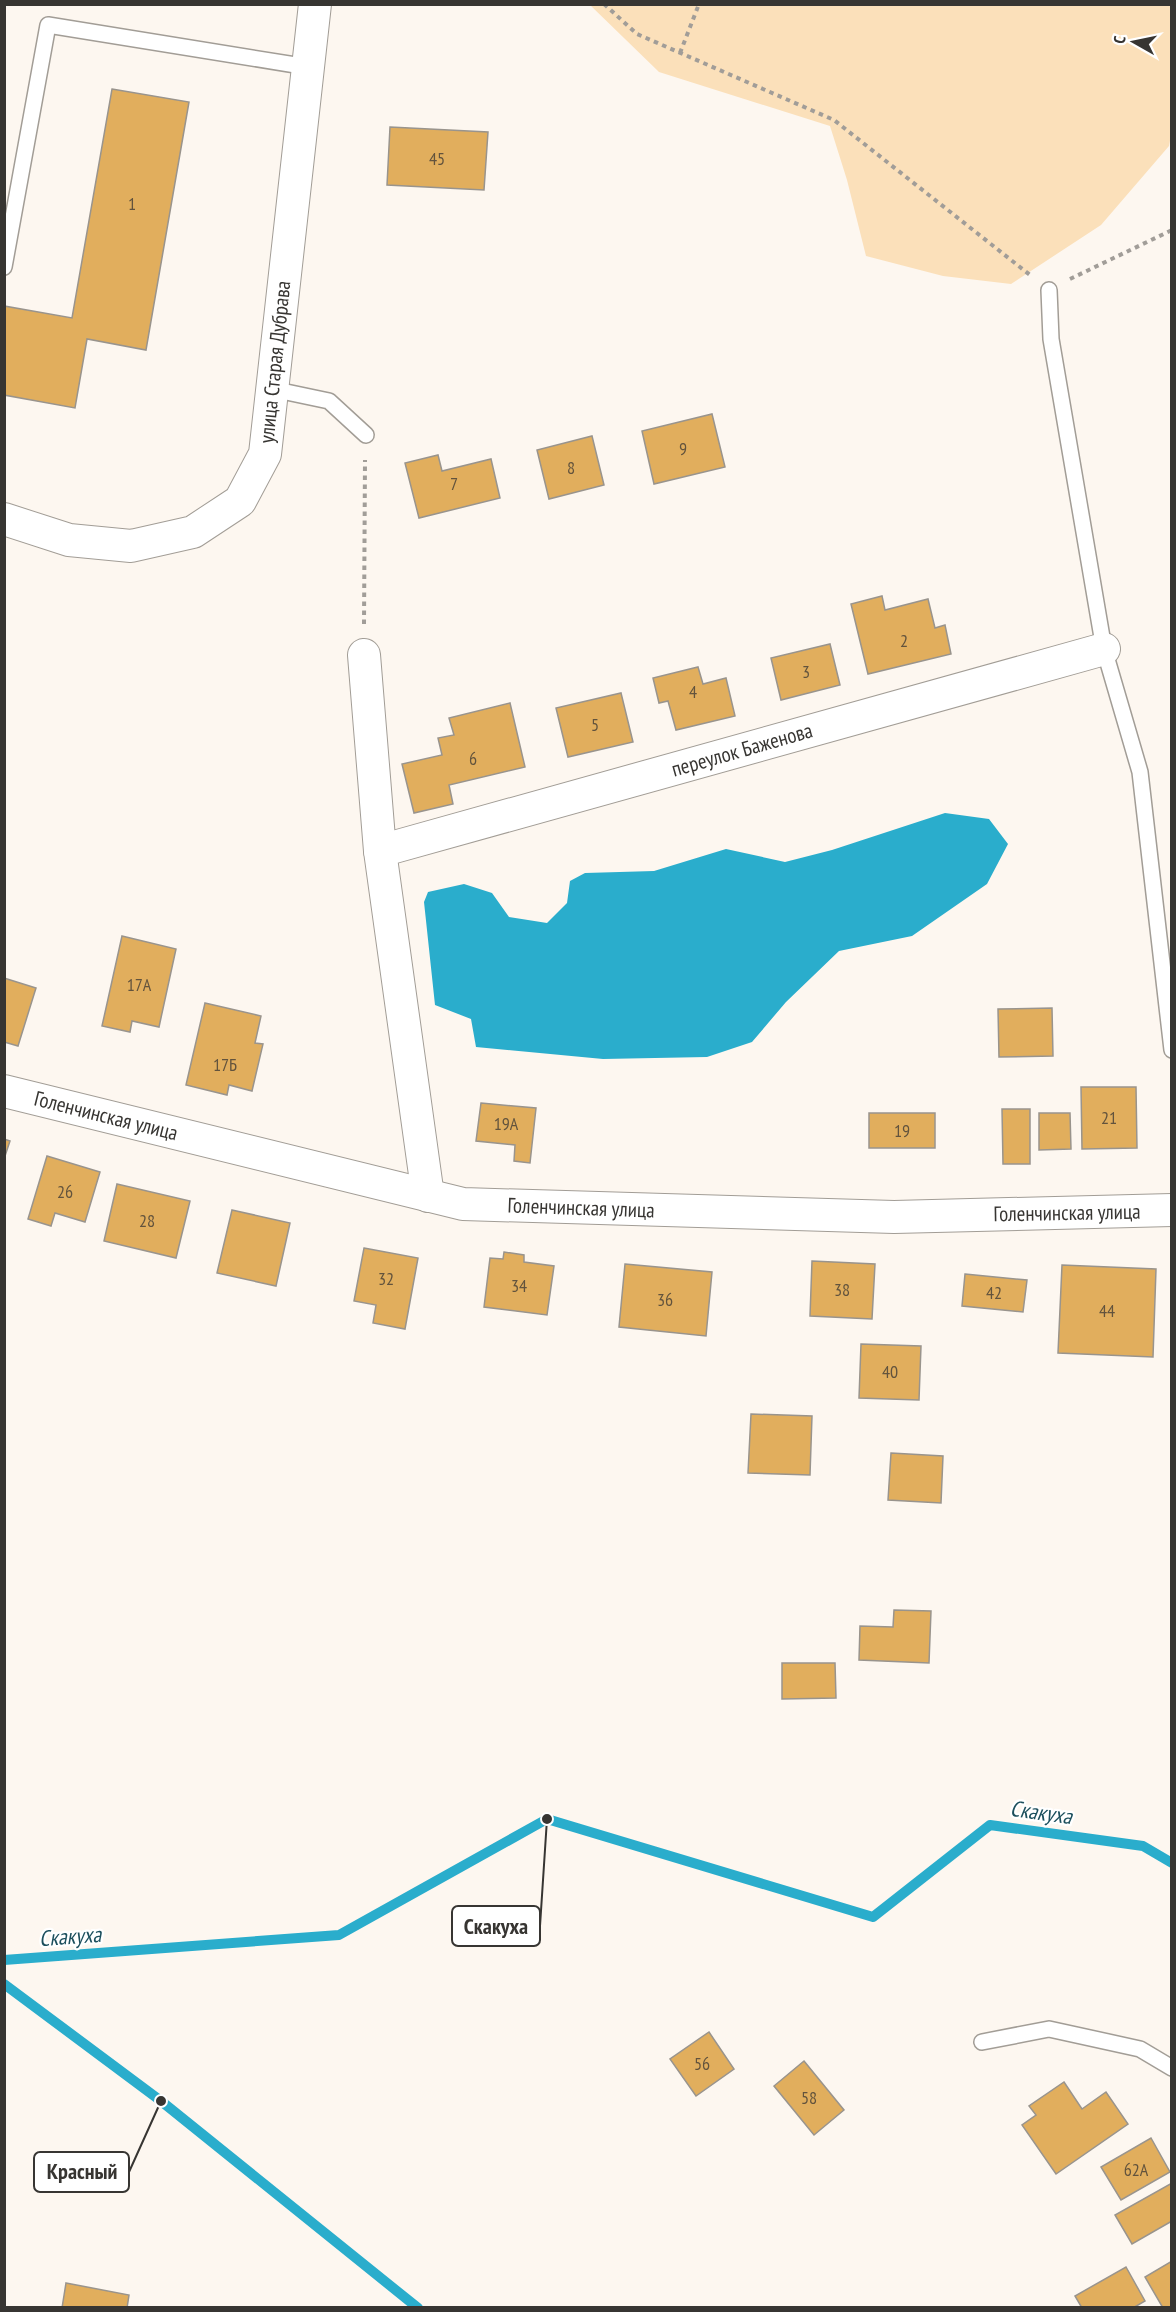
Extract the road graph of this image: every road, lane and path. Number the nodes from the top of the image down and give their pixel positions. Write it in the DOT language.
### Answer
graph roads {
  1 [pos="315,4"];
  2 [pos="604,4"];
  3 [pos="699,4"];
  4 [pos="680,53"];
  5 [pos="308,67"];
  6 [pos="1172,230"];
  7 [pos="4,267"];
  8 [pos="1049,290"];
  9 [pos="272,389"];
  10 [pos="366,435"];
  11 [pos="4,519"];
  12 [pos="1104,649"];
  13 [pos="364,655"];
  14 [pos="380,851"];
  15 [pos="1172,1050"];
  16 [pos="4,1091"];
  17 [pos="428,1196"];
  18 [pos="1172,1210"];
  19 [pos="982,2042"];
  20 [pos="1172,2068"];
  1 -- 5 [label="street, улица Старая Дубрава"];
  2 -- 4 [label="path"];
  3 -- 4 [label="path"];
  4 -- 8 [label="path"];
  5 -- 7 [label="lane"];
  5 -- 9 [label="street, улица Старая Дубрава"];
  6 -- 8 [label="path"];
  8 -- 12 [label="lane"];
  9 -- 10 [label="lane"];
  9 -- 11 [label="street, улица Старая Дубрава"];
  10 -- 13 [label="path"];
  12 -- 14 [label="street, переулок Баженова"];
  12 -- 15 [label="lane"];
  13 -- 14 [label="street"];
  14 -- 17 [label="street"];
  16 -- 17 [label="street, Голенчинская улица"];
  17 -- 18 [label="street, Голенчинская улица"];
  19 -- 20 [label="lane"];
}
